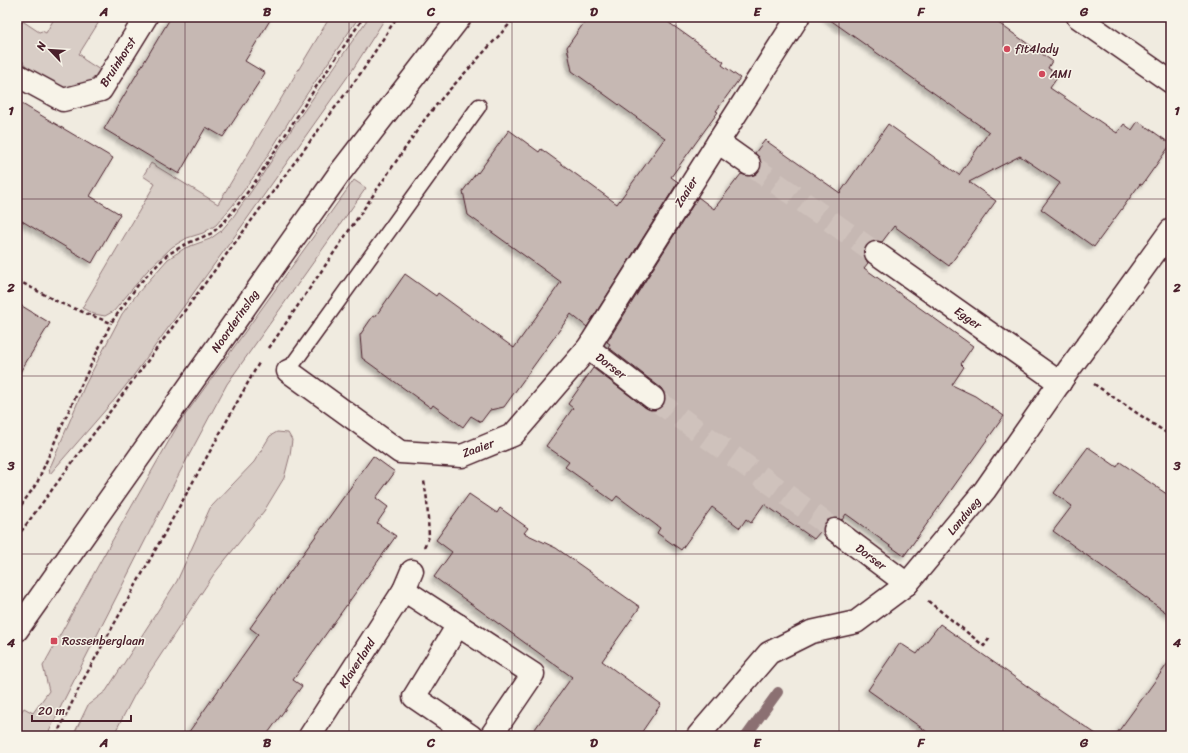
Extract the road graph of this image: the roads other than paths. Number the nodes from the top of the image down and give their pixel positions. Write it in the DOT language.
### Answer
graph roads {
  1 [pos="146,17"];
  2 [pos="460,17"];
  3 [pos="798,17"];
  4 [pos="1078,17"];
  5 [pos="17,75"];
  6 [pos="1171,82"];
  7 [pos="479,106"];
  8 [pos="718,142"];
  9 [pos="749,164"];
  10 [pos="1171,230"];
  11 [pos="876,253"];
  12 [pos="588,348"];
  13 [pos="288,371"];
  14 [pos="1065,375"];
  15 [pos="653,398"];
  16 [pos="835,530"];
  17 [pos="907,584"];
  18 [pos="458,625"];
  19 [pos="17,630"];
  20 [pos="310,736"];
  21 [pos="471,736"];
  22 [pos="491,736"];
  23 [pos="698,736"];
  1 -- 5 [label="street, Bruinhorst"];
  2 -- 19 [label="street, Noorderinslag"];
  3 -- 8 [label="street, Zaaier"];
  4 -- 6 [label="street"];
  7 -- 13 [label="lane, Zaaier"];
  8 -- 9 [label="street"];
  8 -- 12 [label="street, Zaaier"];
  10 -- 14 [label="street, Landweg"];
  11 -- 14 [label="street, Egger"];
  12 -- 13 [label="street, Zaaier"];
  12 -- 15 [label="street, Dorser"];
  14 -- 17 [label="street, Landweg"];
  16 -- 17 [label="street, Dorser"];
  17 -- 23 [label="street, Landweg"];
  18 -- 20 [label="street, Klaverland"];
  18 -- 21 [label="street"];
  18 -- 22 [label="street"];
}
